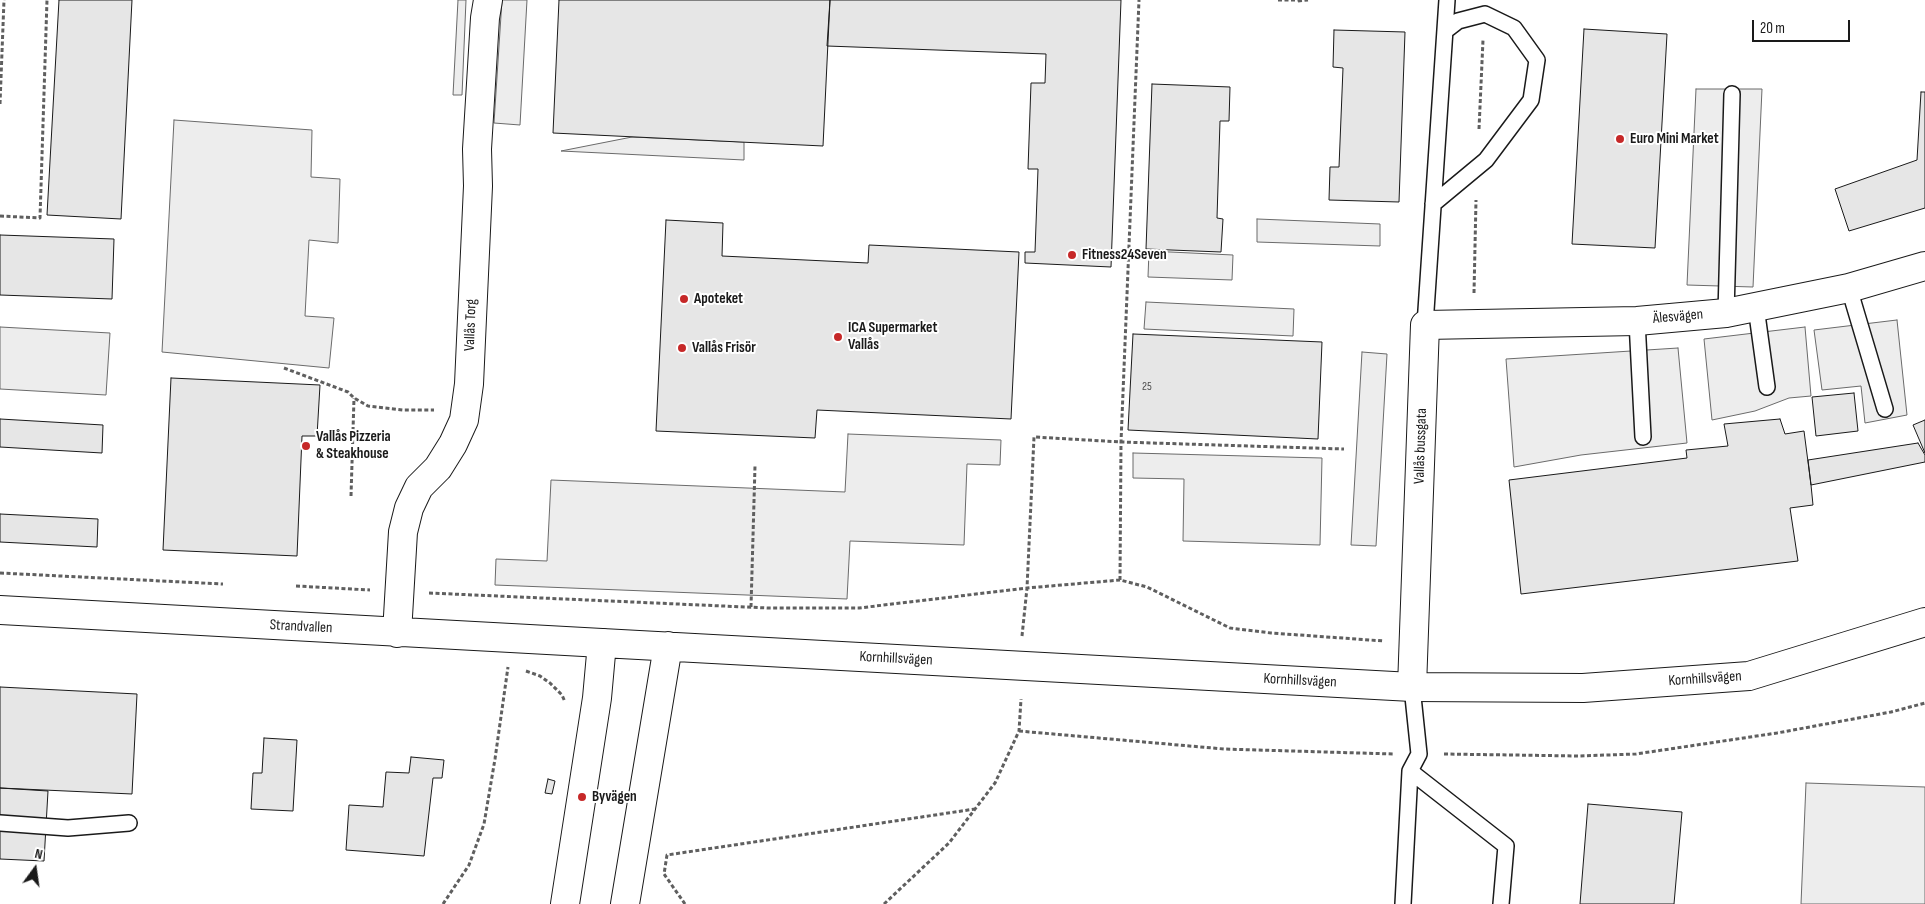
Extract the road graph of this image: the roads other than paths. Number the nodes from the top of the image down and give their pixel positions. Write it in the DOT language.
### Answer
graph roads {
  1 [pos="488,0"];
  2 [pos="1447,0"];
  3 [pos="1445,31"];
  4 [pos="1732,94"];
  5 [pos="1434,204"];
  6 [pos="1925,266"];
  7 [pos="1849,288"];
  8 [pos="1756,307"];
  9 [pos="1726,313"];
  10 [pos="1637,321"];
  11 [pos="1425,325"];
  12 [pos="1767,387"];
  13 [pos="1885,409"];
  14 [pos="1643,437"];
  15 [pos="0,610"];
  16 [pos="1925,622"];
  17 [pos="396,633"];
  18 [pos="602,643"];
  19 [pos="668,646"];
  20 [pos="1412,687"];
  21 [pos="1410,771"];
  22 [pos="0,823"];
  23 [pos="129,823"];
  24 [pos="565,904"];
  25 [pos="625,904"];
  26 [pos="1403,904"];
  27 [pos="1501,904"];
  1 -- 17 [label="street, Vallås Torg"];
  2 -- 3 [label="lane, Vallås bussgata"];
  3 -- 5 [label="lane, Vallås bussgata"];
  3 -- 5 [label="lane"];
  4 -- 9 [label="lane"];
  5 -- 11 [label="lane, Vallås bussgata"];
  6 -- 7 [label="street, Älesvägen"];
  7 -- 8 [label="street, Älesvägen"];
  7 -- 13 [label="lane"];
  8 -- 9 [label="street, Älesvägen"];
  8 -- 12 [label="lane"];
  9 -- 10 [label="street, Älesvägen"];
  10 -- 11 [label="street, Älesvägen"];
  10 -- 14 [label="lane"];
  11 -- 20 [label="street, Vallås bussgata"];
  15 -- 17 [label="street, Strandvallen"];
  16 -- 20 [label="street, Kornhillsvägen"];
  17 -- 18 [label="street, Strandvallen"];
  18 -- 19 [label="street, Kornhillsvägen"];
  18 -- 24 [label="street"];
  19 -- 20 [label="street, Kornhillsvägen"];
  19 -- 25 [label="street"];
  20 -- 21 [label="lane"];
  21 -- 26 [label="lane"];
  21 -- 27 [label="lane"];
  22 -- 23 [label="lane"];
}
